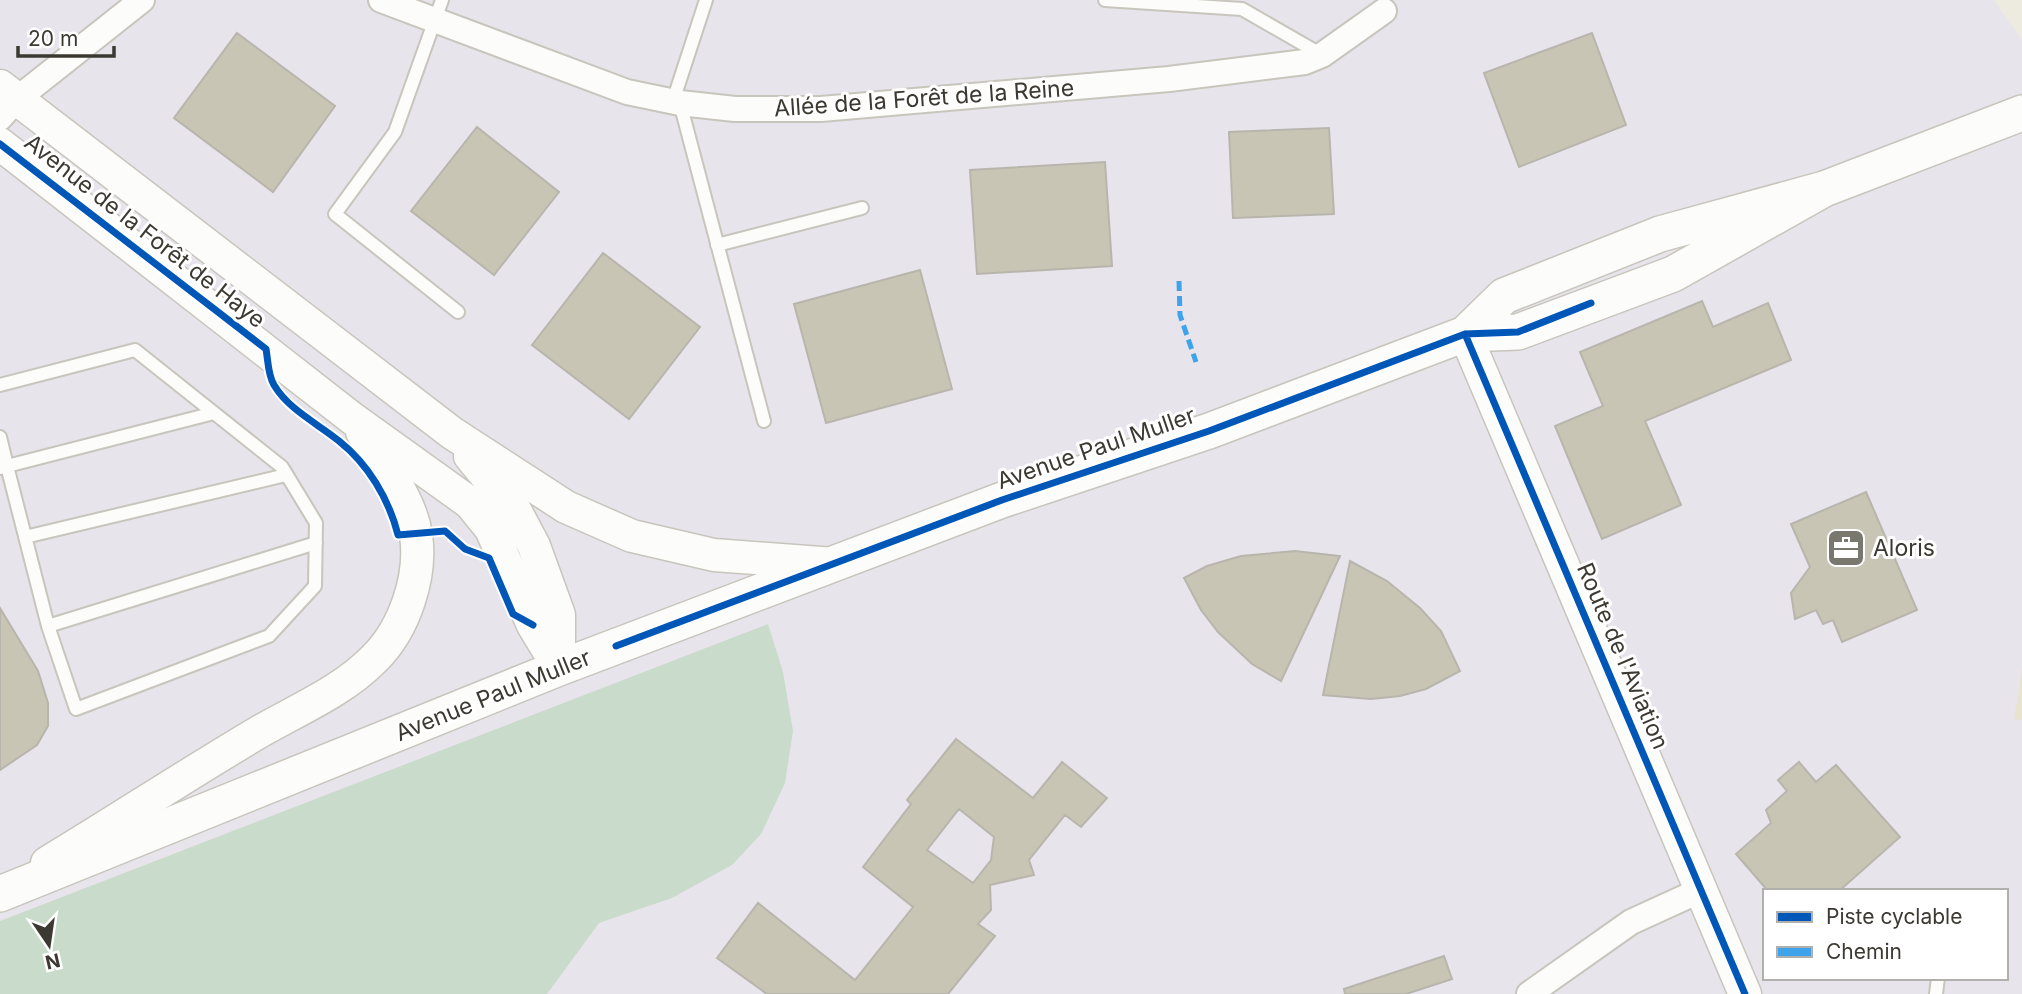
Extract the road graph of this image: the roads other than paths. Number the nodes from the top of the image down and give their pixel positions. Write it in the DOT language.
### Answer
graph roads {
  1 [pos="142,0"];
  2 [pos="381,0"];
  3 [pos="706,0"];
  4 [pos="1105,0"];
  5 [pos="439,10"];
  6 [pos="1384,10"];
  7 [pos="1322,55"];
  8 [pos="5,101"];
  9 [pos="677,102"];
  10 [pos="2022,113"];
  11 [pos="0,144"];
  12 [pos="862,208"];
  13 [pos="717,245"];
  14 [pos="458,312"];
  15 [pos="1465,334"];
  16 [pos="0,384"];
  17 [pos="214,413"];
  18 [pos="353,419"];
  19 [pos="764,421"];
  20 [pos="452,433"];
  21 [pos="0,437"];
  22 [pos="4,467"];
  23 [pos="286,475"];
  24 [pos="25,537"];
  25 [pos="316,543"];
  26 [pos="834,564"];
  27 [pos="48,626"];
  28 [pos="559,668"];
  29 [pos="1701,890"];
  30 [pos="0,893"];
  31 [pos="1529,994"];
  32 [pos="1745,994"];
  1 -- 8 [label="street"];
  2 -- 5 [label="street, Allée de la Forêt de la Reine"];
  3 -- 9 [label="lane"];
  4 -- 7 [label="lane"];
  5 -- 9 [label="street, Allée de la Forêt de la Reine"];
  5 -- 14 [label="lane"];
  6 -- 7 [label="street, Allée de la Forêt de la Reine"];
  7 -- 9 [label="street, Allée de la Forêt de la Reine"];
  8 -- 20 [label="street, Avenue de la Forêt de Haye"];
  9 -- 13 [label="lane"];
  10 -- 15 [label="main road, Avenue Paul Muller"];
  11 -- 18 [label="street, Avenue de la Forêt de Haye"];
  12 -- 13 [label="lane"];
  13 -- 19 [label="lane"];
  15 -- 26 [label="main road, Avenue Paul Muller"];
  15 -- 29 [label="street, Route de l'Aviation"];
  16 -- 17 [label="lane"];
  17 -- 22 [label="lane"];
  17 -- 23 [label="lane"];
  18 -- 28 [label="street, Avenue de la Forêt de Haye"];
  18 -- 30 [label="street, Avenue de la Forêt de Haye"];
  20 -- 26 [label="street, Avenue de la Forêt de Haye"];
  20 -- 28 [label="street, Avenue de la Forêt de Haye"];
  21 -- 22 [label="lane"];
  22 -- 24 [label="lane"];
  23 -- 24 [label="lane"];
  23 -- 25 [label="lane"];
  24 -- 27 [label="lane"];
  25 -- 27 [label="lane"];
  25 -- 27 [label="lane"];
  26 -- 28 [label="main road, Avenue Paul Muller"];
  28 -- 30 [label="main road, Avenue Paul Muller"];
  29 -- 31 [label="street"];
  29 -- 32 [label="street, Route de l'Aviation"];
}
